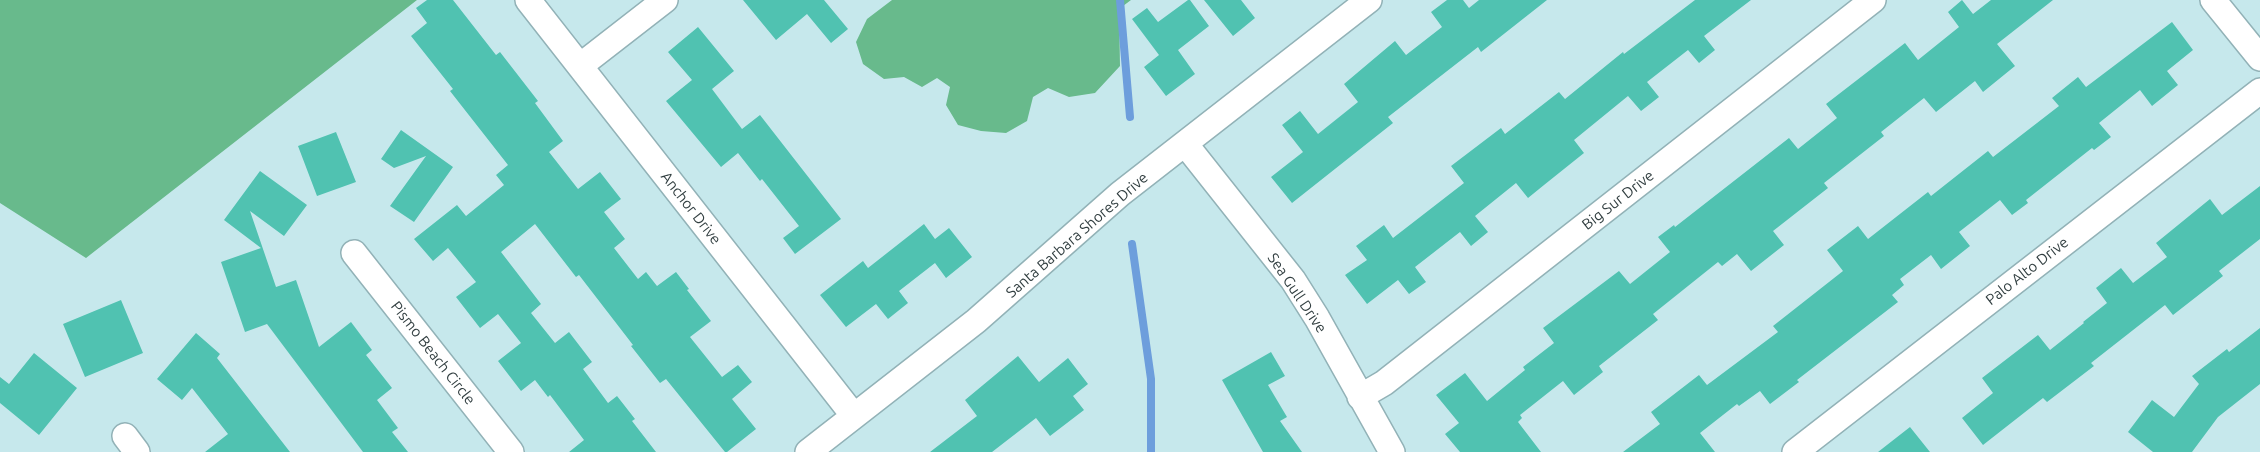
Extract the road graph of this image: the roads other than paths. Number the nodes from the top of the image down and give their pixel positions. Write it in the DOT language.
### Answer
graph roads {
  1 [pos="528,0"];
  2 [pos="664,0"];
  3 [pos="1369,0"];
  4 [pos="1873,0"];
  5 [pos="2213,0"];
  6 [pos="2260,58"];
  7 [pos="580,66"];
  8 [pos="2260,91"];
  9 [pos="1186,145"];
  10 [pos="354,253"];
  11 [pos="1360,397"];
  12 [pos="854,416"];
  13 [pos="511,452"];
  14 [pos="808,452"];
  15 [pos="1392,452"];
  16 [pos="1795,452"];
  1 -- 7 [label="street, Anchor Drive"];
  2 -- 7 [label="street"];
  3 -- 9 [label="street, Santa Barbara Shores Drive"];
  4 -- 11 [label="street, Big Sur Drive"];
  5 -- 6 [label="street"];
  7 -- 12 [label="street, Anchor Drive"];
  8 -- 16 [label="street, Palo Alto Drive"];
  9 -- 11 [label="street, Sea Gull Drive"];
  9 -- 12 [label="street, Santa Barbara Shores Drive"];
  10 -- 13 [label="street, Pismo Beach Circle"];
  11 -- 15 [label="street, Sea Gull Drive"];
  12 -- 14 [label="street, Santa Barbara Shores Drive"];
}
